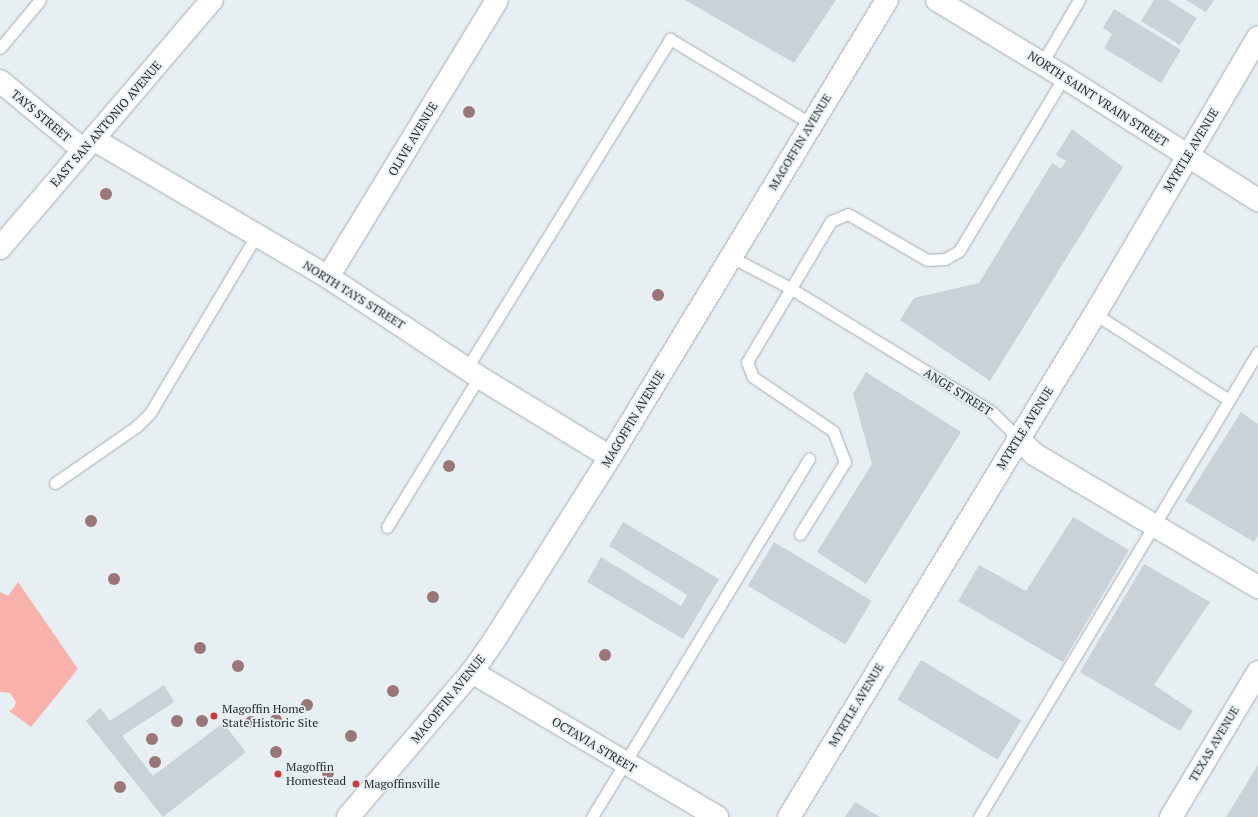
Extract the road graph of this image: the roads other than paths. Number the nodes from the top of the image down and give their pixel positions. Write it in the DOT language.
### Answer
graph roads {
  1 [pos="40,0"];
  2 [pos="212,0"];
  3 [pos="497,0"];
  4 [pos="887,0"];
  5 [pos="937,0"];
  6 [pos="1079,0"];
  7 [pos="1258,37"];
  8 [pos="0,48"];
  9 [pos="1042,63"];
  10 [pos="1064,77"];
  11 [pos="0,81"];
  12 [pos="810,123"];
  13 [pos="88,145"];
  14 [pos="1187,156"];
  15 [pos="1258,200"];
  16 [pos="256,236"];
  17 [pos="0,248"];
  18 [pos="731,257"];
  19 [pos="328,277"];
  20 [pos="790,288"];
  21 [pos="1095,314"];
  22 [pos="1258,352"];
  23 [pos="473,372"];
  24 [pos="1229,400"];
  25 [pos="1018,438"];
  26 [pos="610,457"];
  27 [pos="809,458"];
  28 [pos="55,483"];
  29 [pos="1154,525"];
  30 [pos="387,527"];
  31 [pos="800,534"];
  32 [pos="1258,587"];
  33 [pos="472,672"];
  34 [pos="1258,672"];
  35 [pos="625,764"];
  36 [pos="348,817"];
  37 [pos="592,817"];
  38 [pos="717,817"];
  39 [pos="788,817"];
  40 [pos="979,817"];
  41 [pos="1170,817"];
  1 -- 8 [label="lane"];
  2 -- 13 [label="street, EAST SAN ANTONIO AVENUE"];
  3 -- 19 [label="street, OLIVE AVENUE"];
  4 -- 12 [label="street, MAGOFFIN AVENUE"];
  5 -- 9 [label="street, NORTH SAINT VRAIN STREET"];
  6 -- 9 [label="lane"];
  7 -- 14 [label="street, MYRTLE AVENUE"];
  9 -- 10 [label="street, NORTH SAINT VRAIN STREET"];
  10 -- 14 [label="street, NORTH SAINT VRAIN STREET"];
  10 -- 20 [label="lane"];
  11 -- 13 [label="street, TAYS STREET"];
  12 -- 18 [label="street, MAGOFFIN AVENUE"];
  12 -- 23 [label="lane"];
  13 -- 16 [label="street, NORTH TAYS STREET"];
  13 -- 17 [label="street, EAST SAN ANTONIO AVENUE"];
  14 -- 15 [label="street, NORTH SAINT VRAIN STREET"];
  14 -- 21 [label="street, MYRTLE AVENUE"];
  16 -- 19 [label="street, NORTH TAYS STREET"];
  16 -- 28 [label="lane"];
  18 -- 20 [label="lane, ANGE STREET"];
  18 -- 26 [label="street, MAGOFFIN AVENUE"];
  19 -- 23 [label="street, NORTH TAYS STREET"];
  20 -- 25 [label="lane, ANGE STREET"];
  20 -- 31 [label="lane"];
  21 -- 24 [label="lane"];
  21 -- 25 [label="street, MYRTLE AVENUE"];
  22 -- 24 [label="lane"];
  23 -- 26 [label="street, NORTH TAYS STREET"];
  23 -- 30 [label="lane"];
  24 -- 29 [label="lane"];
  25 -- 29 [label="street, ANGE STREET"];
  25 -- 39 [label="street, MYRTLE AVENUE"];
  26 -- 33 [label="street, MAGOFFIN AVENUE"];
  27 -- 35 [label="lane"];
  29 -- 32 [label="street, ANGE STREET"];
  29 -- 40 [label="lane"];
  33 -- 35 [label="street, OCTAVIA STREET"];
  33 -- 36 [label="street, MAGOFFIN AVENUE"];
  34 -- 41 [label="street, TEXAS AVENUE"];
  35 -- 37 [label="lane"];
  35 -- 38 [label="street, OCTAVIA STREET"];
}
